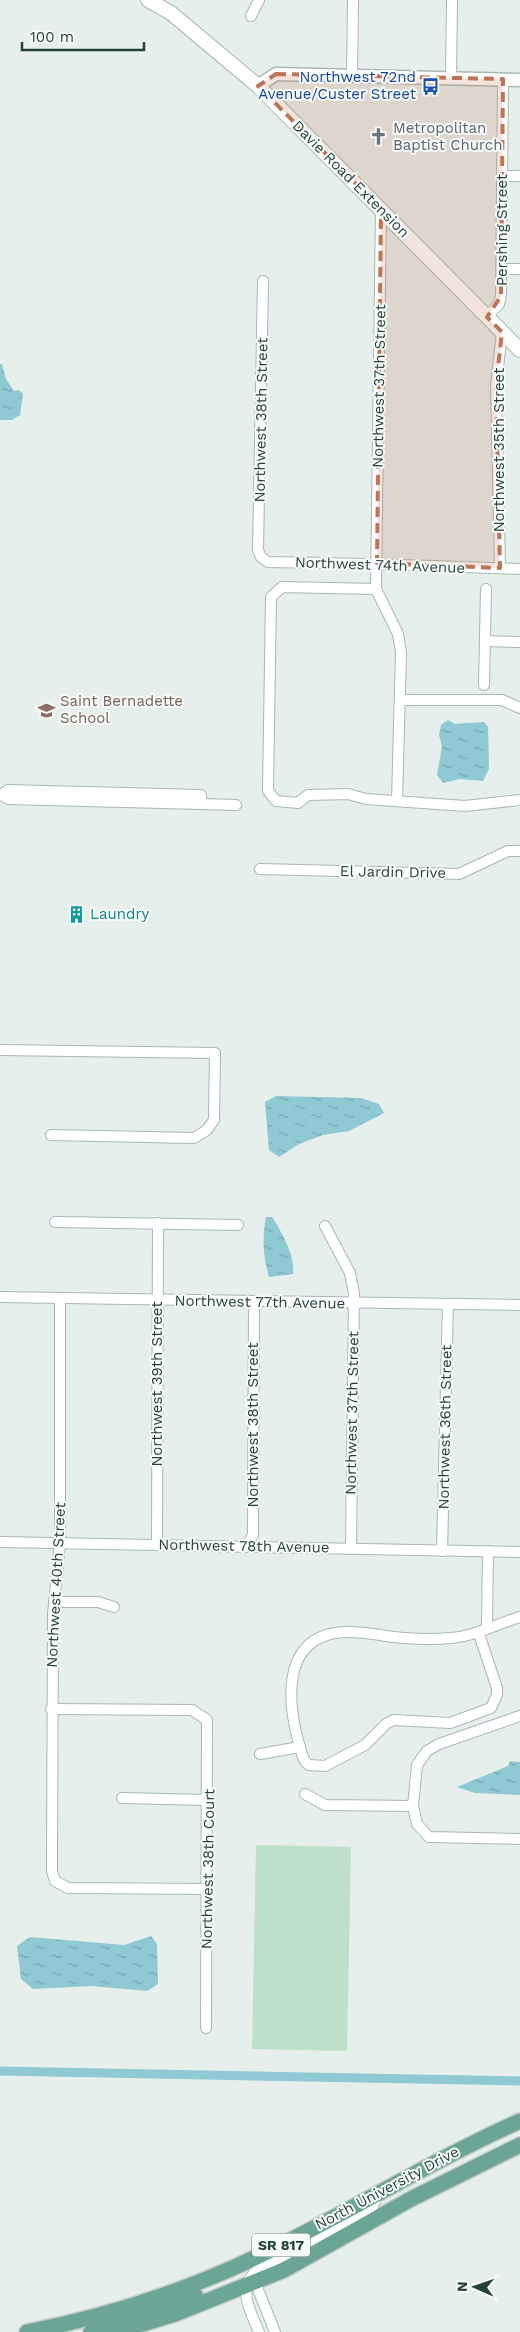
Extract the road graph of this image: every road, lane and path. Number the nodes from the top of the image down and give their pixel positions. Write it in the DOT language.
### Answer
graph roads {
  1 [pos="148,0"];
  2 [pos="259,0"];
  3 [pos="353,0"];
  4 [pos="452,0"];
  5 [pos="251,16"];
  6 [pos="352,76"];
  7 [pos="452,77"];
  8 [pos="503,79"];
  9 [pos="520,80"];
  10 [pos="258,86"];
  11 [pos="502,176"];
  12 [pos="520,176"];
  13 [pos="380,209"];
  14 [pos="503,269"];
  15 [pos="520,270"];
  16 [pos="263,281"];
  17 [pos="487,316"];
  18 [pos="502,332"];
  19 [pos="520,350"];
  20 [pos="261,557"];
  21 [pos="377,563"];
  22 [pos="500,568"];
  23 [pos="520,569"];
  24 [pos="376,589"];
  25 [pos="486,589"];
  26 [pos="485,641"];
  27 [pos="520,642"];
  28 [pos="484,685"];
  29 [pos="400,700"];
  30 [pos="520,708"];
  31 [pos="0,795"];
  32 [pos="520,800"];
  33 [pos="397,801"];
  34 [pos="236,805"];
  35 [pos="520,851"];
  36 [pos="260,869"];
  37 [pos="0,1050"];
  38 [pos="51,1136"];
  39 [pos="55,1222"];
  40 [pos="158,1223"];
  41 [pos="238,1226"];
  42 [pos="325,1226"];
  43 [pos="0,1298"];
  44 [pos="60,1298"];
  45 [pos="156,1299"];
  46 [pos="254,1302"];
  47 [pos="353,1304"];
  48 [pos="448,1304"];
  49 [pos="520,1305"];
  50 [pos="0,1542"];
  51 [pos="60,1543"];
  52 [pos="157,1544"];
  53 [pos="247,1546"];
  54 [pos="351,1548"];
  55 [pos="442,1550"];
  56 [pos="488,1551"];
  57 [pos="520,1552"];
  58 [pos="54,1602"];
  59 [pos="114,1607"];
  60 [pos="520,1617"];
  61 [pos="483,1631"];
  62 [pos="51,1709"];
  63 [pos="520,1716"];
  64 [pos="300,1747"];
  65 [pos="260,1754"];
  66 [pos="305,1794"];
  67 [pos="122,1798"];
  68 [pos="208,1800"];
  69 [pos="413,1806"];
  70 [pos="520,1839"];
  71 [pos="208,1889"];
  72 [pos="206,2028"];
  73 [pos="520,2121"];
  74 [pos="520,2145"];
  75 [pos="379,2193"];
  76 [pos="222,2272"];
  77 [pos="250,2284"];
  78 [pos="27,2332"];
  79 [pos="91,2332"];
  80 [pos="116,2332"];
  81 [pos="259,2332"];
  82 [pos="275,2332"];
  1 -- 10 [label="main road, Davie Road Extension"];
  2 -- 5 [label="street"];
  3 -- 6 [label="street"];
  4 -- 7 [label="street"];
  6 -- 7 [label="street"];
  6 -- 10 [label="street"];
  7 -- 8 [label="street"];
  8 -- 9 [label="street"];
  8 -- 11 [label="street, Pershing Street"];
  10 -- 13 [label="main road, Davie Road Extension"];
  11 -- 12 [label="street"];
  11 -- 14 [label="street, Pershing Street"];
  13 -- 17 [label="main road, Davie Road Extension"];
  13 -- 21 [label="street, Northwest 37th Street"];
  14 -- 15 [label="street"];
  14 -- 17 [label="street, Pershing Street"];
  16 -- 20 [label="street, Northwest 38th Street"];
  17 -- 18 [label="main road, Davie Road Extension"];
  18 -- 19 [label="main road, Davie Road Extension"];
  18 -- 22 [label="street, Northwest 35th Street"];
  20 -- 21 [label="street, Northwest 74th Avenue"];
  21 -- 22 [label="street, Northwest 74th Avenue"];
  21 -- 24 [label="street, Northwest 37th Street"];
  22 -- 23 [label="street, Northwest 74th Avenue"];
  24 -- 29 [label="street"];
  24 -- 33 [label="street"];
  25 -- 26 [label="street"];
  26 -- 27 [label="street"];
  26 -- 28 [label="street"];
  29 -- 30 [label="street"];
  29 -- 33 [label="street"];
  31 -- 34 [label="street"];
  32 -- 33 [label="street"];
  35 -- 36 [label="street, El Jardin Drive"];
  37 -- 38 [label="street"];
  39 -- 40 [label="street"];
  40 -- 41 [label="street"];
  40 -- 45 [label="street, Northwest 39th Street"];
  42 -- 47 [label="street, Northwest 37th Street"];
  43 -- 44 [label="street, Northwest 77th Avenue"];
  44 -- 45 [label="street, Northwest 77th Avenue"];
  44 -- 51 [label="street, Northwest 40th Street"];
  45 -- 46 [label="street, Northwest 77th Avenue"];
  45 -- 52 [label="street, Northwest 39th Street"];
  46 -- 47 [label="street, Northwest 77th Avenue"];
  46 -- 53 [label="street, Northwest 38th Street"];
  47 -- 48 [label="street, Northwest 77th Avenue"];
  47 -- 54 [label="street, Northwest 37th Street"];
  48 -- 49 [label="street, Northwest 77th Avenue"];
  48 -- 55 [label="street, Northwest 36th Street"];
  50 -- 51 [label="street, Northwest 78th Avenue"];
  51 -- 52 [label="street, Northwest 78th Avenue"];
  51 -- 58 [label="street, Northwest 40th Street"];
  52 -- 53 [label="street, Northwest 78th Avenue"];
  53 -- 54 [label="street, Northwest 78th Avenue"];
  54 -- 55 [label="street, Northwest 78th Avenue"];
  55 -- 56 [label="street, Northwest 78th Avenue"];
  56 -- 57 [label="street, Northwest 78th Avenue"];
  56 -- 61 [label="street"];
  58 -- 59 [label="street"];
  58 -- 62 [label="street, Northwest 40th Street"];
  60 -- 61 [label="street"];
  61 -- 64 [label="street"];
  61 -- 64 [label="street"];
  62 -- 68 [label="street, Northwest 38th Court"];
  62 -- 71 [label="street, Northwest 40th Street"];
  63 -- 69 [label="street"];
  64 -- 65 [label="street"];
  66 -- 69 [label="street"];
  67 -- 68 [label="street"];
  68 -- 71 [label="street, Northwest 38th Court"];
  69 -- 70 [label="street"];
  71 -- 72 [label="street, Northwest 38th Court"];
  73 -- 75 [label="main road, North University Drive / SR 817"];
  74 -- 77 [label="main road, North University Drive / SR 817"];
  75 -- 76 [label="main road, North University Drive / SR 817"];
  75 -- 77 [label="street"];
  76 -- 78 [label="main road, North University Drive / SR 817"];
  76 -- 79 [label="main road"];
  77 -- 80 [label="main road, North University Drive / SR 817"];
  77 -- 81 [label="street"];
  77 -- 82 [label="street"];
}
